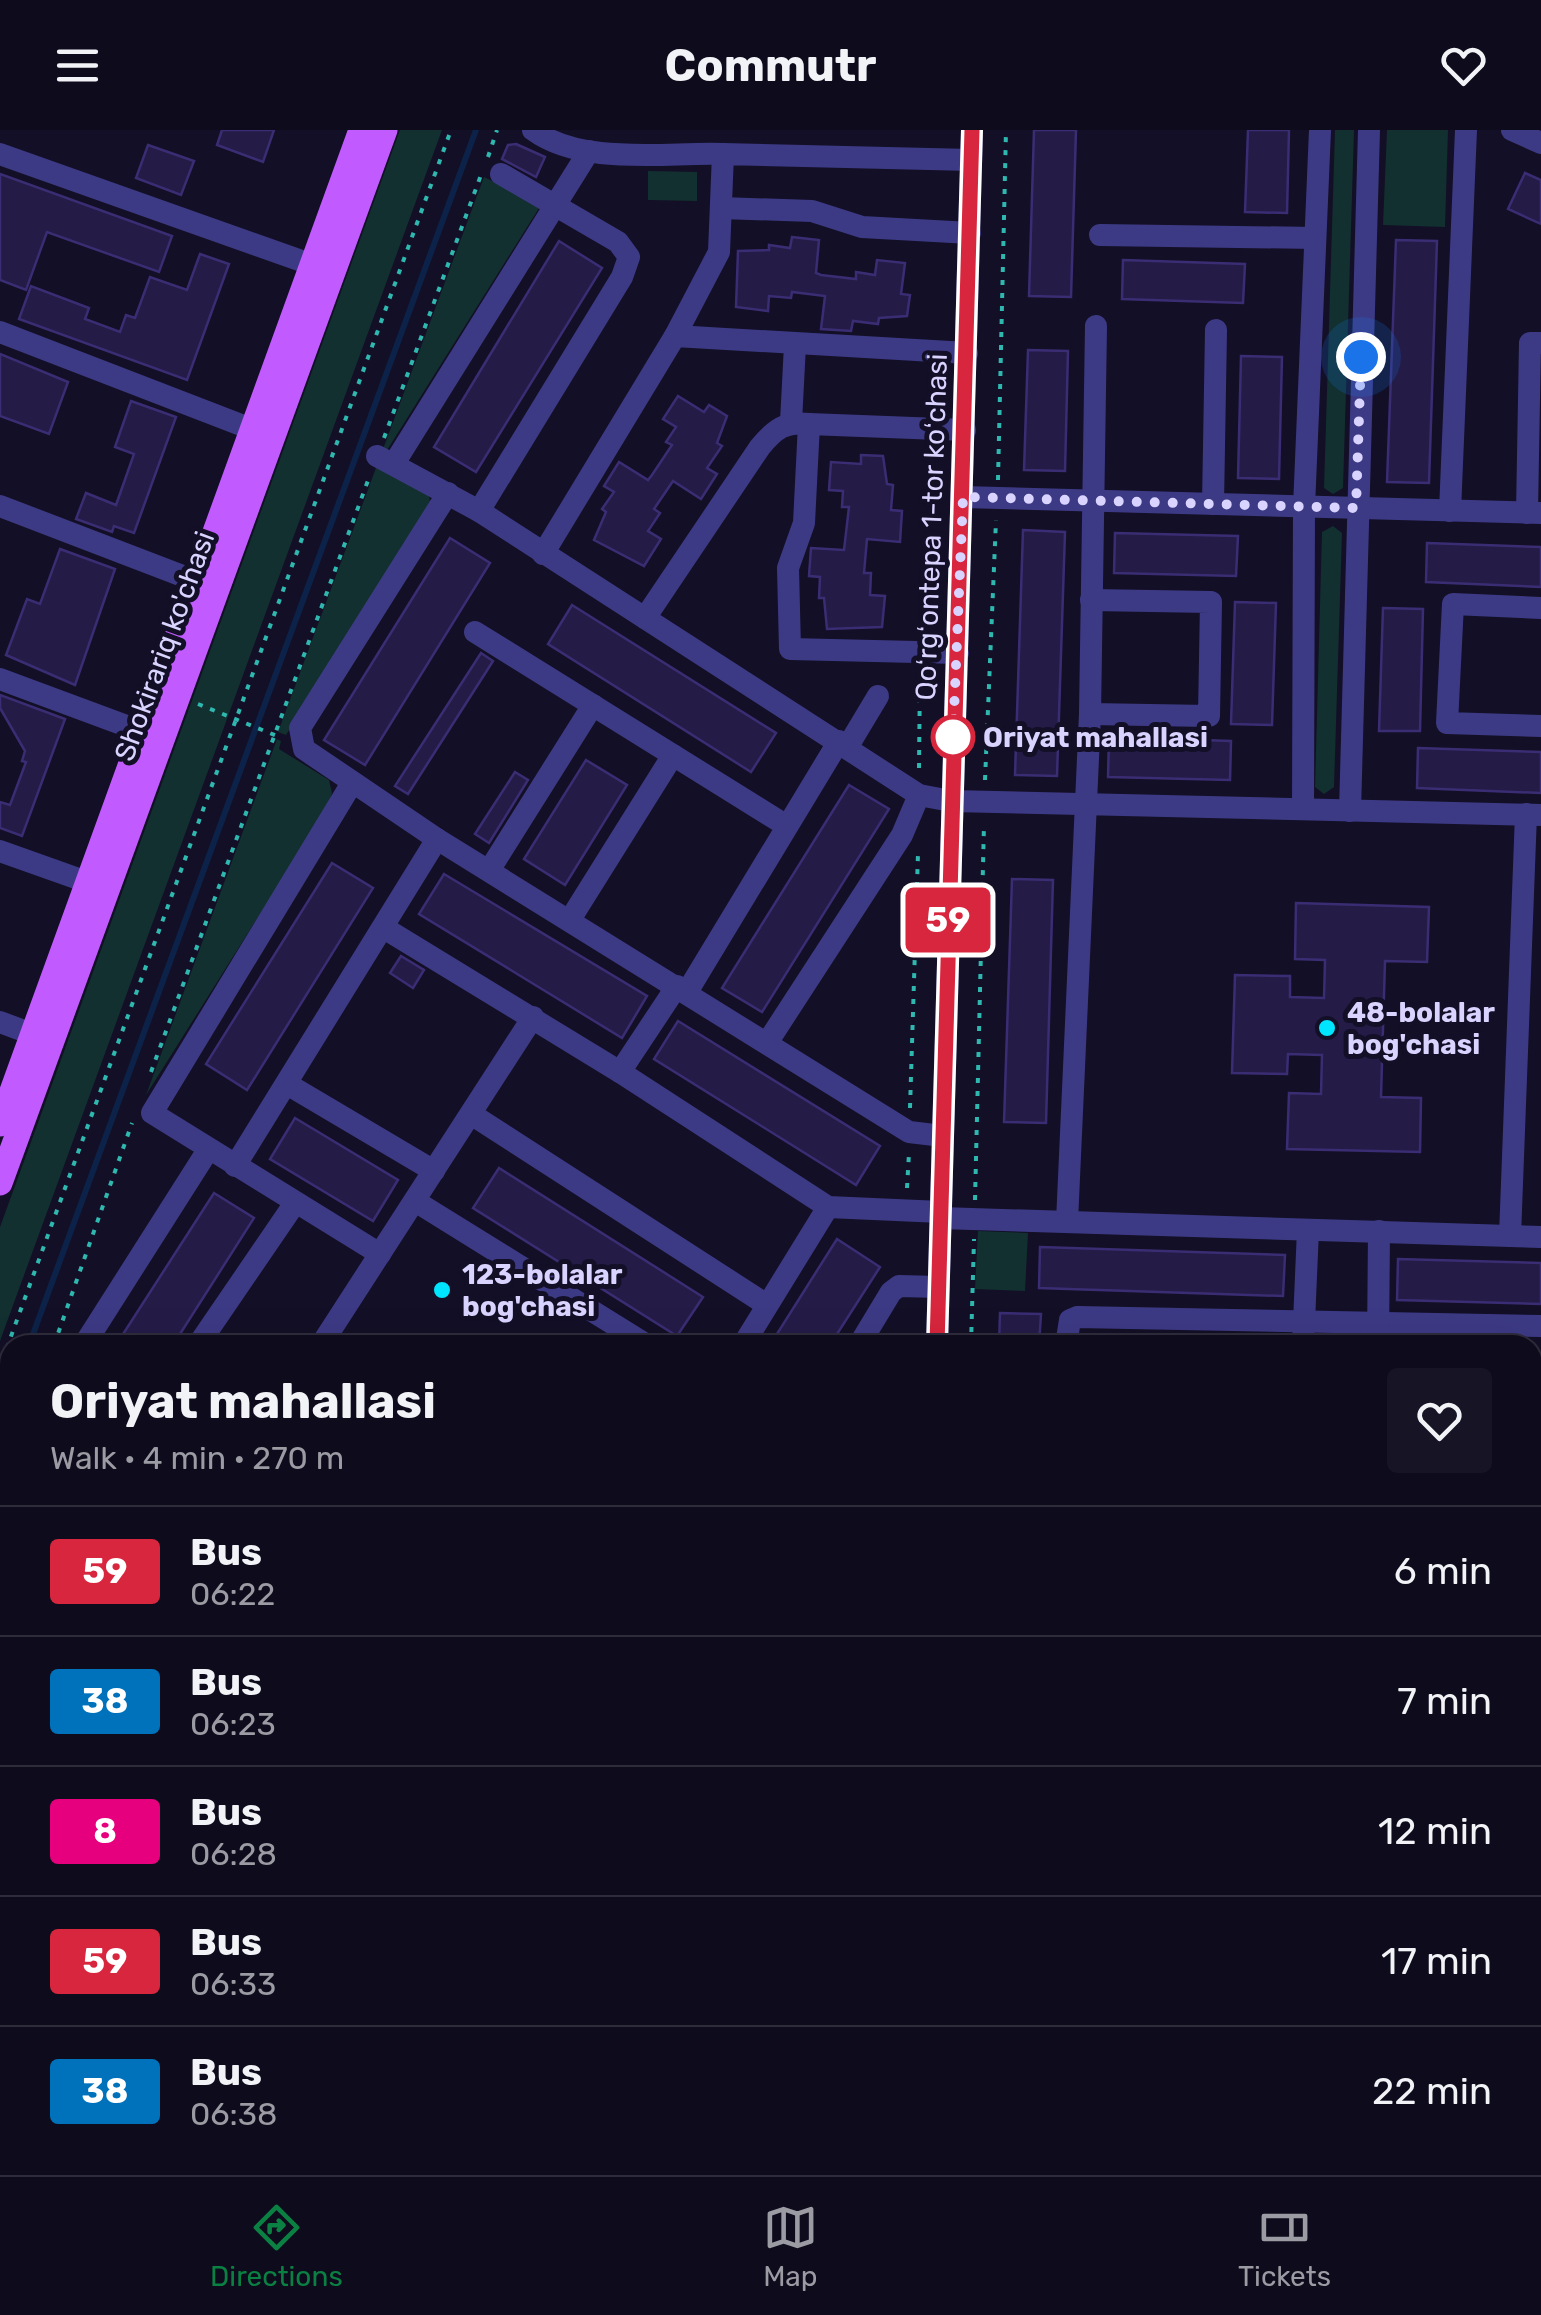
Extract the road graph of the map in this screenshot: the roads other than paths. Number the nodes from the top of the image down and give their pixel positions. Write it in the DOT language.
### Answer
graph roads {
  1 [pos="362,130"];
  2 [pos="385,130"];
  3 [pos="534,130"];
  4 [pos="650,130"];
  5 [pos="798,130"];
  6 [pos="972,130"];
  7 [pos="1320,130"];
  8 [pos="1369,130"];
  9 [pos="1466,130"];
  10 [pos="1512,130"];
  11 [pos="1541,143"];
  12 [pos="589,151"];
  13 [pos="637,152"];
  14 [pos="0,154"];
  15 [pos="723,154"];
  16 [pos="798,156"];
  17 [pos="971,160"];
  18 [pos="501,174"];
  19 [pos="554,204"];
  20 [pos="721,208"];
  21 [pos="970,233"];
  22 [pos="1100,234"];
  23 [pos="1315,238"];
  24 [pos="323,268"];
  25 [pos="1096,326"];
  26 [pos="1216,330"];
  27 [pos="0,332"];
  28 [pos="675,336"];
  29 [pos="1541,343"];
  30 [pos="795,345"];
  31 [pos="968,353"];
  32 [pos="800,423"];
  33 [pos="965,430"];
  34 [pos="263,433"];
  35 [pos="448,493"];
  36 [pos="963,497"];
  37 [pos="1092,502"];
  38 [pos="1213,504"];
  39 [pos="0,506"];
  40 [pos="1304,507"];
  41 [pos="1356,508"];
  42 [pos="479,511"];
  43 [pos="1450,511"];
  44 [pos="1534,513"];
  45 [pos="543,554"];
  46 [pos="207,585"];
  47 [pos="1090,600"];
  48 [pos="1541,608"];
  49 [pos="645,618"];
  50 [pos="475,632"];
  51 [pos="958,652"];
  52 [pos="0,679"];
  53 [pos="878,696"];
  54 [pos="593,705"];
  55 [pos="1090,714"];
  56 [pos="1541,726"];
  57 [pos="152,735"];
  58 [pos="844,744"];
  59 [pos="672,755"];
  60 [pos="352,783"];
  61 [pos="920,796"];
  62 [pos="950,801"];
  63 [pos="1086,801"];
  64 [pos="1303,808"];
  65 [pos="1350,811"];
  66 [pos="1534,815"];
  67 [pos="788,826"];
  68 [pos="438,838"];
  69 [pos="0,851"];
  70 [pos="490,870"];
  71 [pos="98,886"];
  72 [pos="571,918"];
  73 [pos="384,928"];
  74 [pos="682,988"];
  75 [pos="532,1017"];
  76 [pos="0,1022"];
  77 [pos="42,1038"];
  78 [pos="767,1043"];
  79 [pos="620,1072"];
  80 [pos="287,1084"];
  81 [pos="471,1114"];
  82 [pos="0,1124"];
  83 [pos="943,1136"];
  84 [pos="208,1150"];
  85 [pos="235,1166"];
  86 [pos="434,1172"];
  87 [pos="0,1183"];
  88 [pos="415,1201"];
  89 [pos="295,1203"];
  90 [pos="828,1208"];
  91 [pos="941,1215"];
  92 [pos="1067,1222"];
  93 [pos="1308,1230"];
  94 [pos="1379,1231"];
  95 [pos="1510,1236"];
  96 [pos="1541,1237"];
  97 [pos="380,1254"];
  98 [pos="939,1287"];
  99 [pos="768,1305"];
  100 [pos="1541,1326"];
  101 [pos="1304,1334"];
  102 [pos="1378,1334"];
  103 [pos="90,1335"];
  104 [pos="205,1335"];
  105 [pos="327,1335"];
  106 [pos="630,1335"];
  107 [pos="749,1335"];
  108 [pos="865,1335"];
  109 [pos="937,1335"];
  110 [pos="1068,1335"];
  1 -- 24 [label="main road, Shokirariq ko'chasi"];
  2 -- 24 [label="main road, Shokirariq ko'chasi"];
  3 -- 12 [label="street"];
  4 -- 13 [label="street"];
  5 -- 16 [label="street"];
  6 -- 17 [label="street, Qoʻrgʻontepa 1-tor koʻchasi"];
  7 -- 23 [label="street"];
  8 -- 41 [label="street"];
  9 -- 43 [label="street"];
  10 -- 11 [label="street"];
  12 -- 13 [label="street"];
  12 -- 19 [label="street"];
  13 -- 15 [label="street"];
  14 -- 24 [label="street"];
  15 -- 16 [label="street"];
  15 -- 20 [label="street"];
  16 -- 17 [label="street"];
  17 -- 21 [label="street, Qoʻrgʻontepa 1-tor koʻchasi"];
  18 -- 19 [label="street"];
  19 -- 35 [label="street"];
  19 -- 42 [label="street"];
  20 -- 21 [label="street"];
  20 -- 28 [label="street"];
  21 -- 31 [label="street, Qoʻrgʻontepa 1-tor koʻchasi"];
  22 -- 23 [label="street"];
  23 -- 40 [label="street"];
  24 -- 34 [label="main road, Shokirariq ko'chasi"];
  25 -- 37 [label="street"];
  26 -- 38 [label="street"];
  27 -- 34 [label="street"];
  28 -- 30 [label="street"];
  28 -- 45 [label="street"];
  29 -- 44 [label="street"];
  30 -- 31 [label="street"];
  30 -- 32 [label="street"];
  31 -- 33 [label="street, Qoʻrgʻontepa 1-tor koʻchasi"];
  32 -- 33 [label="street"];
  32 -- 49 [label="street"];
  32 -- 51 [label="street"];
  33 -- 36 [label="street, Qoʻrgʻontepa 1-tor koʻchasi"];
  34 -- 46 [label="main road, Shokirariq ko'chasi"];
  35 -- 42 [label="street"];
  35 -- 60 [label="street"];
  36 -- 37 [label="street"];
  36 -- 51 [label="street, Qoʻrgʻontepa 1-tor koʻchasi"];
  37 -- 38 [label="street"];
  37 -- 47 [label="street"];
  38 -- 40 [label="street"];
  39 -- 46 [label="street"];
  40 -- 41 [label="street"];
  40 -- 64 [label="street"];
  41 -- 43 [label="street"];
  41 -- 65 [label="street"];
  42 -- 45 [label="street"];
  43 -- 44 [label="street"];
  45 -- 49 [label="street"];
  46 -- 57 [label="main road, Shokirariq ko'chasi"];
  46 -- 57 [label="main road, Shokirariq ko'chasi"];
  47 -- 55 [label="street"];
  47 -- 55 [label="street"];
  48 -- 56 [label="street"];
  49 -- 58 [label="street"];
  50 -- 54 [label="street"];
  51 -- 62 [label="street, Qoʻrgʻontepa 1-tor koʻchasi"];
  52 -- 57 [label="street"];
  53 -- 58 [label="street"];
  54 -- 59 [label="street"];
  54 -- 70 [label="street"];
  55 -- 63 [label="street"];
  57 -- 71 [label="main road, Shokirariq ko'chasi"];
  58 -- 61 [label="street"];
  58 -- 67 [label="street"];
  59 -- 67 [label="street"];
  59 -- 72 [label="street"];
  60 -- 68 [label="street"];
  60 -- 84 [label="street"];
  61 -- 62 [label="street"];
  61 -- 78 [label="street"];
  62 -- 63 [label="street"];
  62 -- 83 [label="street, Qoʻrgʻontepa 1-tor koʻchasi"];
  63 -- 64 [label="street"];
  63 -- 92 [label="street"];
  64 -- 65 [label="street"];
  65 -- 66 [label="street"];
  66 -- 95 [label="street"];
  67 -- 74 [label="street"];
  68 -- 70 [label="street"];
  68 -- 73 [label="street"];
  69 -- 71 [label="street"];
  70 -- 72 [label="street"];
  71 -- 77 [label="main road, Shokirariq ko'chasi"];
  72 -- 74 [label="street"];
  73 -- 75 [label="street"];
  73 -- 80 [label="street"];
  74 -- 78 [label="street"];
  74 -- 79 [label="street"];
  75 -- 79 [label="street"];
  75 -- 81 [label="street"];
  76 -- 77 [label="street"];
  77 -- 82 [label="main road, Shokirariq ko'chasi"];
  77 -- 87 [label="main road, Shokirariq ko'chasi"];
  78 -- 83 [label="street"];
  79 -- 90 [label="street"];
  80 -- 85 [label="street"];
  80 -- 86 [label="street"];
  81 -- 86 [label="street"];
  81 -- 99 [label="street"];
  83 -- 91 [label="street, Qoʻrgʻontepa 1-tor koʻchasi"];
  84 -- 85 [label="street"];
  84 -- 103 [label="street"];
  85 -- 89 [label="street"];
  86 -- 88 [label="street"];
  88 -- 97 [label="street"];
  88 -- 106 [label="street"];
  89 -- 97 [label="street"];
  89 -- 104 [label="street"];
  90 -- 91 [label="street"];
  90 -- 99 [label="street"];
  91 -- 92 [label="street"];
  91 -- 98 [label="street, Qoʻrgʻontepa 1-tor koʻchasi"];
  92 -- 93 [label="street"];
  93 -- 94 [label="street"];
  93 -- 101 [label="street"];
  94 -- 95 [label="street"];
  94 -- 102 [label="street"];
  95 -- 96 [label="street"];
  97 -- 105 [label="street"];
  98 -- 108 [label="street"];
  98 -- 109 [label="street, Qoʻrgʻontepa 1-tor koʻchasi"];
  99 -- 107 [label="street"];
  100 -- 102 [label="street"];
  101 -- 102 [label="street"];
  101 -- 110 [label="street"];
}
